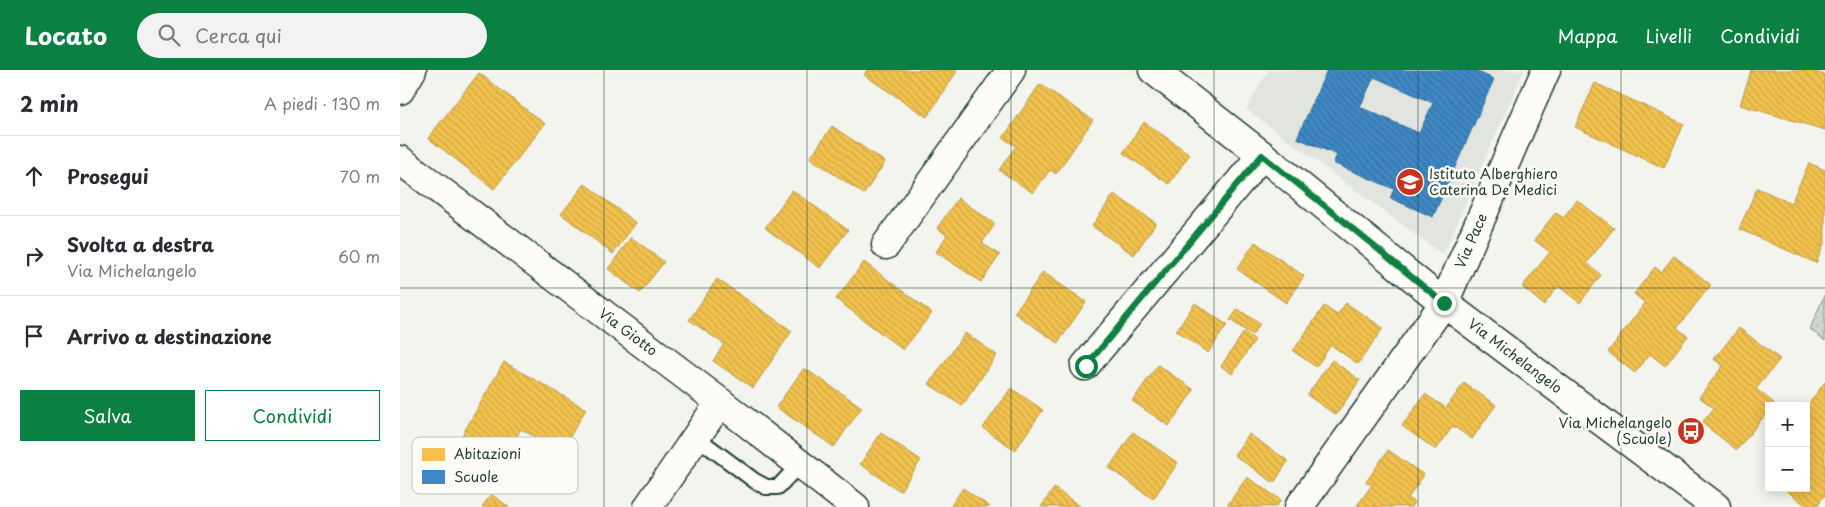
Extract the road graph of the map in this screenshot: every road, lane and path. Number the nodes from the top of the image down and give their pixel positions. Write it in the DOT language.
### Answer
graph roads {
  1 [pos="412,70"];
  2 [pos="1011,70"];
  3 [pos="1153,70"];
  4 [pos="1546,70"];
  5 [pos="400,90"];
  6 [pos="1262,155"];
  7 [pos="400,160"];
  8 [pos="886,245"];
  9 [pos="1444,303"];
  10 [pos="1086,366"];
  11 [pos="720,402"];
  12 [pos="696,437"];
  13 [pos="800,464"];
  14 [pos="648,507"];
  15 [pos="855,507"];
  16 [pos="1299,507"];
  17 [pos="1716,507"];
  1 -- 5 [label="street"];
  2 -- 8 [label="street"];
  3 -- 6 [label="street, Via Michelangelo"];
  4 -- 9 [label="street, Via Pace"];
  6 -- 9 [label="street, Via Michelangelo"];
  6 -- 10 [label="street"];
  7 -- 11 [label="street, Via Giotto"];
  9 -- 16 [label="street, Via Pace"];
  9 -- 17 [label="street, Via Michelangelo"];
  11 -- 12 [label="street"];
  11 -- 13 [label="street, Via Giotto"];
  12 -- 13 [label="lane"];
  12 -- 14 [label="street"];
  13 -- 15 [label="street, Via Giotto"];
}
